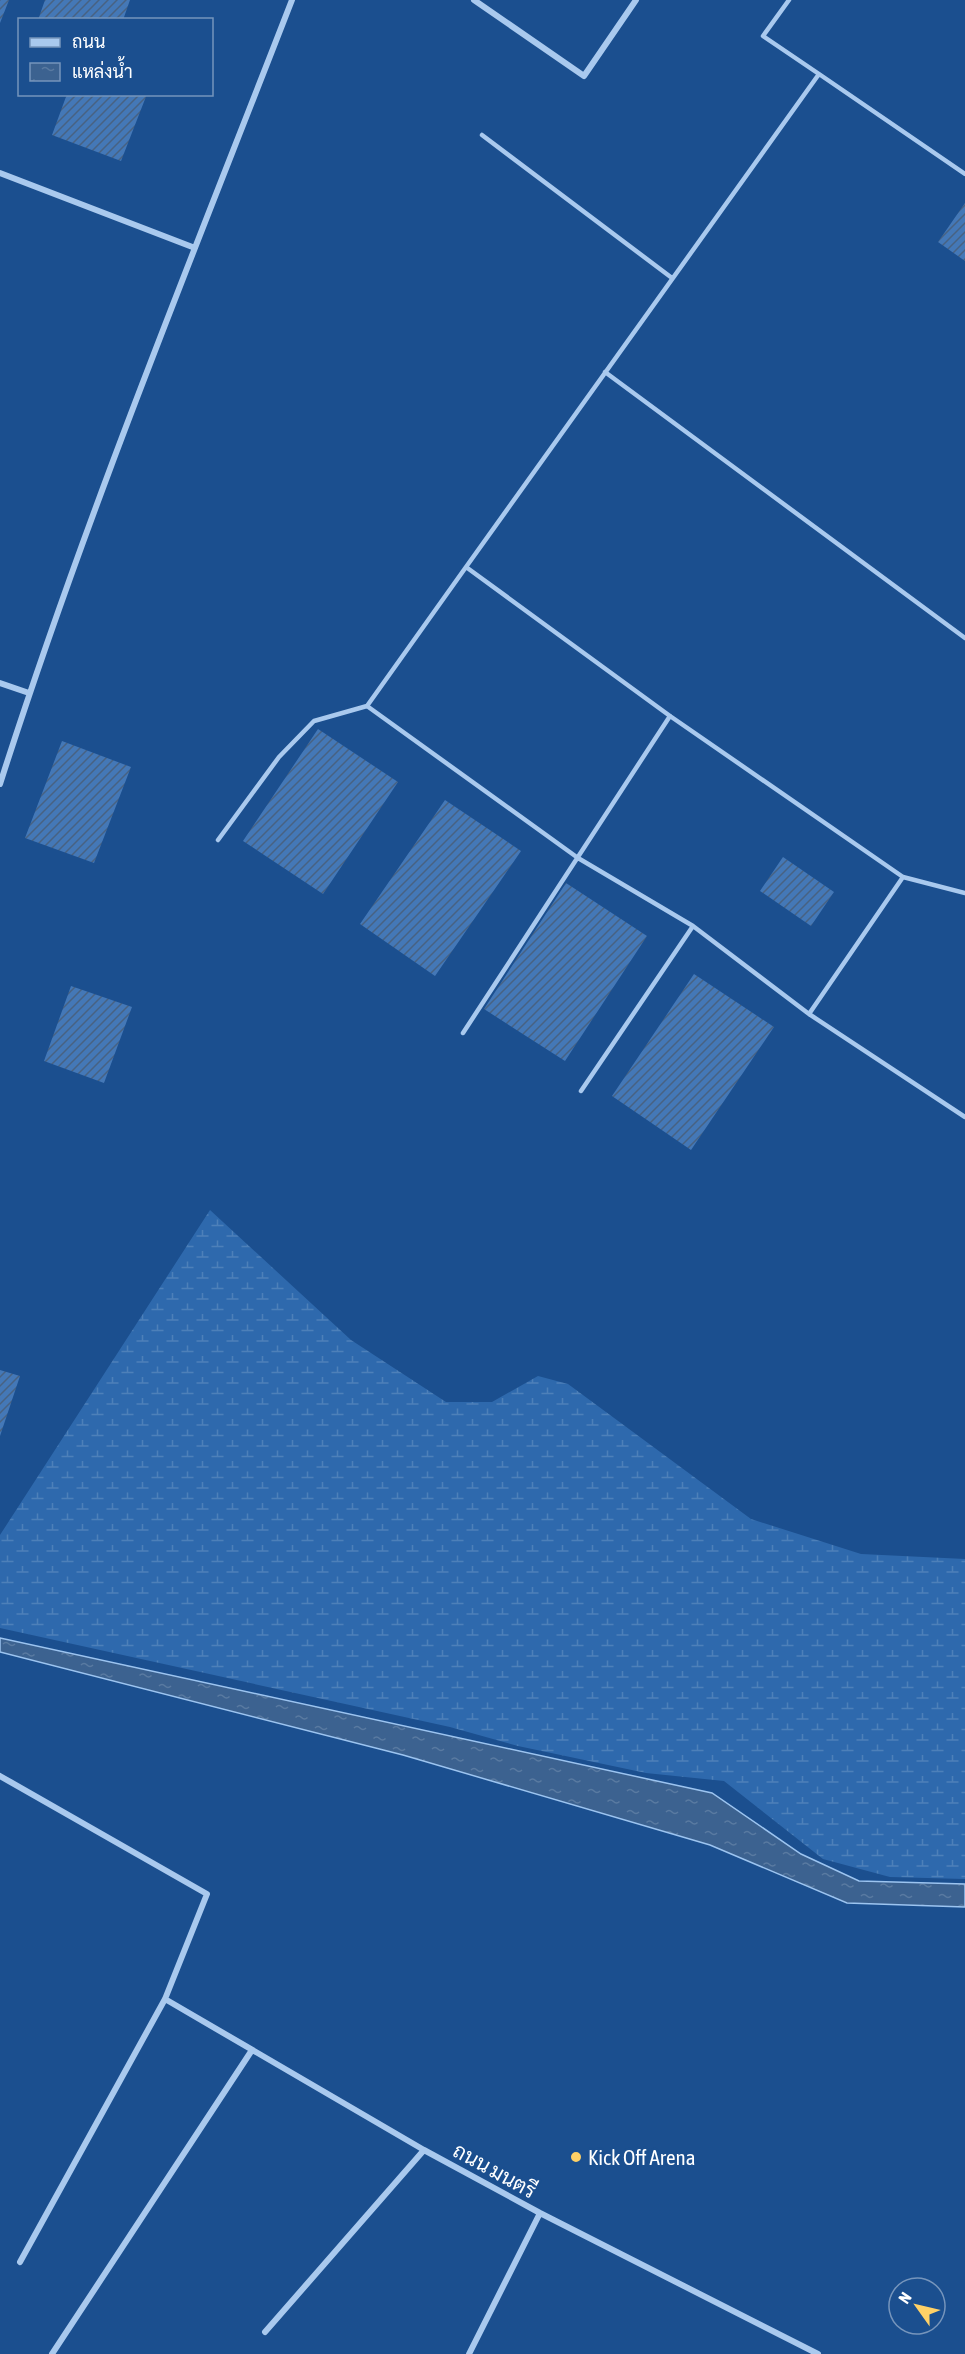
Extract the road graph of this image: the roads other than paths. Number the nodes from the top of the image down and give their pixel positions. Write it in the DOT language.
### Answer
graph roads {
  1 [pos="292,0"];
  2 [pos="474,0"];
  3 [pos="636,0"];
  4 [pos="789,0"];
  5 [pos="819,74"];
  6 [pos="482,135"];
  7 [pos="0,173"];
  8 [pos="965,174"];
  9 [pos="195,248"];
  10 [pos="672,278"];
  11 [pos="605,372"];
  12 [pos="466,567"];
  13 [pos="965,638"];
  14 [pos="0,683"];
  15 [pos="29,693"];
  16 [pos="367,706"];
  17 [pos="670,716"];
  18 [pos="0,784"];
  19 [pos="218,840"];
  20 [pos="578,858"];
  21 [pos="903,876"];
  22 [pos="965,893"];
  23 [pos="693,926"];
  24 [pos="809,1014"];
  25 [pos="463,1033"];
  26 [pos="581,1091"];
  27 [pos="965,1117"];
  28 [pos="0,1776"];
  29 [pos="165,1999"];
  30 [pos="252,2050"];
  31 [pos="424,2150"];
  32 [pos="540,2214"];
  33 [pos="20,2262"];
  34 [pos="265,2332"];
  35 [pos="52,2354"];
  36 [pos="469,2354"];
  37 [pos="818,2354"];
  1 -- 9 [label="street"];
  2 -- 3 [label="street"];
  4 -- 5 [label="lane"];
  5 -- 8 [label="lane"];
  5 -- 10 [label="lane"];
  6 -- 10 [label="lane"];
  7 -- 9 [label="street"];
  9 -- 15 [label="street"];
  10 -- 11 [label="lane"];
  11 -- 12 [label="lane"];
  11 -- 13 [label="lane"];
  12 -- 16 [label="lane"];
  12 -- 17 [label="lane"];
  14 -- 15 [label="street"];
  15 -- 18 [label="street"];
  16 -- 19 [label="lane"];
  16 -- 20 [label="lane"];
  17 -- 20 [label="lane"];
  17 -- 21 [label="lane"];
  20 -- 23 [label="lane"];
  20 -- 25 [label="lane"];
  21 -- 22 [label="lane"];
  21 -- 24 [label="lane"];
  23 -- 24 [label="lane"];
  23 -- 26 [label="lane"];
  24 -- 27 [label="lane"];
  28 -- 29 [label="street"];
  29 -- 30 [label="street, ถนน มนตรี"];
  29 -- 33 [label="street"];
  30 -- 31 [label="street, ถนน มนตรี"];
  30 -- 35 [label="street"];
  31 -- 32 [label="street, ถนน มนตรี"];
  31 -- 34 [label="street"];
  32 -- 36 [label="street"];
  32 -- 37 [label="street, ถนน มนตรี"];
}
